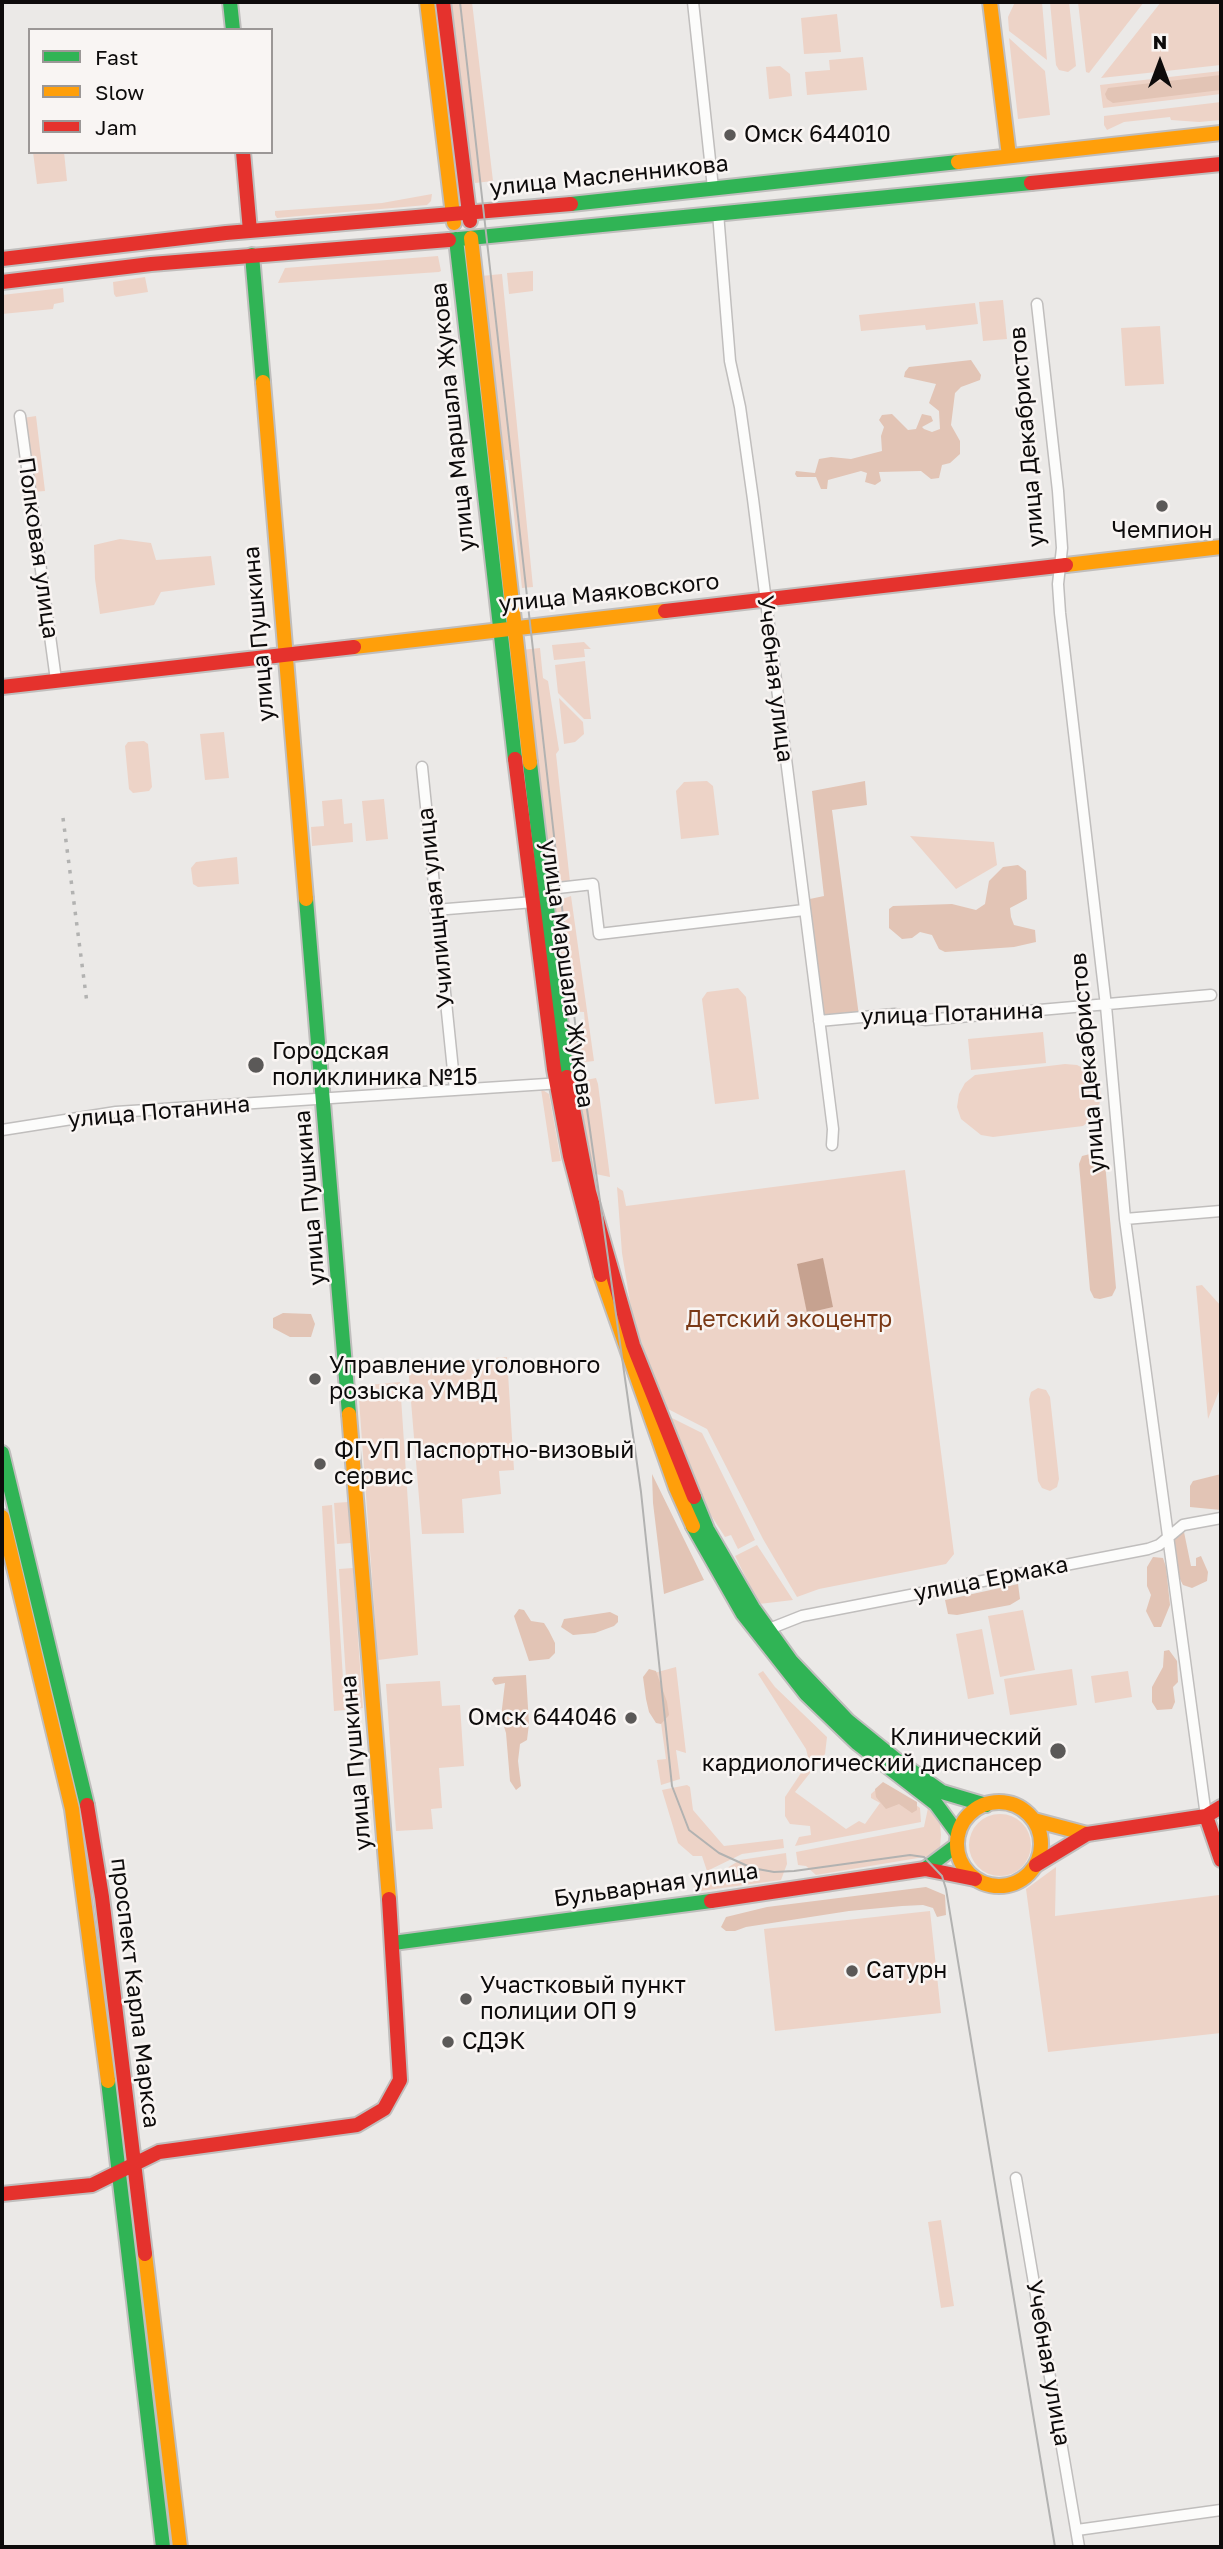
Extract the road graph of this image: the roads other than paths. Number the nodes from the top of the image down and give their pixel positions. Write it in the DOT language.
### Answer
graph roads {
  1 [pos="230,2"];
  2 [pos="427,2"];
  3 [pos="443,2"];
  4 [pos="693,2"];
  5 [pos="990,2"];
  6 [pos="233,28"];
  7 [pos="1221,133"];
  8 [pos="243,154"];
  9 [pos="1009,156"];
  10 [pos="1221,164"];
  11 [pos="873,171"];
  12 [pos="998,185"];
  13 [pos="729,187"];
  14 [pos="713,188"];
  15 [pos="876,198"];
  16 [pos="469,213"];
  17 [pos="718,213"];
  18 [pos="453,214"];
  19 [pos="315,226"];
  20 [pos="250,231"];
  21 [pos="471,238"];
  22 [pos="456,239"];
  23 [pos="317,250"];
  24 [pos="252,255"];
  25 [pos="2,258"];
  26 [pos="2,282"];
  27 [pos="1037,304"];
  28 [pos="20,416"];
  29 [pos="1221,547"];
  30 [pos="1060,564"];
  31 [pos="765,598"];
  32 [pos="515,626"];
  33 [pos="499,628"];
  34 [pos="284,654"];
  35 [pos="56,680"];
  36 [pos="2,687"];
  37 [pos="422,767"];
  38 [pos="537,894"];
  39 [pos="436,910"];
  40 [pos="804,910"];
  41 [pos="1212,995"];
  42 [pos="1106,1006"];
  43 [pos="819,1021"];
  44 [pos="562,1083"];
  45 [pos="455,1090"];
  46 [pos="325,1100"];
  47 [pos="2,1130"];
  48 [pos="832,1145"];
  49 [pos="1221,1211"];
  50 [pos="1125,1219"];
  51 [pos="2,1453"];
  52 [pos="2,1517"];
  53 [pos="1221,1518"];
  54 [pos="1169,1537"];
  55 [pos="762,1632"];
  56 [pos="79,1769"];
  57 [pos="63,1772"];
  58 [pos="986,1805"];
  59 [pos="87,1806"];
  60 [pos="1221,1807"];
  61 [pos="72,1809"];
  62 [pos="1206,1816"];
  63 [pos="1034,1820"];
  64 [pos="1087,1834"];
  65 [pos="957,1839"];
  66 [pos="1221,1860"];
  67 [pos="1036,1865"];
  68 [pos="925,1869"];
  69 [pos="975,1879"];
  70 [pos="393,1943"];
  71 [pos="133,2164"];
  72 [pos="118,2172"];
  73 [pos="1016,2178"];
  74 [pos="2,2194"];
  75 [pos="1221,2510"];
  76 [pos="1077,2530"];
  77 [pos="163,2547"];
  78 [pos="180,2547"];
  79 [pos="1079,2547"];
  1 -- 6 [label="main road"];
  2 -- 18 [label="main road, улица Маршала Жукова"];
  3 -- 16 [label="main road, улица Маршала Жукова"];
  4 -- 14 [label="street"];
  5 -- 9 [label="main road"];
  7 -- 9 [label="main road, улица Масленникова"];
  8 -- 20 [label="main road, улица Пушкина"];
  9 -- 11 [label="main road, улица Масленникова"];
  9 -- 12 [label="main road"];
  10 -- 12 [label="main road, улица Масленникова"];
  11 -- 13 [label="main road, улица Масленникова"];
  11 -- 15 [label="main road"];
  12 -- 15 [label="main road, улица Масленникова"];
  13 -- 14 [label="main road, улица Масленникова"];
  13 -- 17 [label="main road"];
  14 -- 16 [label="main road, улица Масленникова"];
  15 -- 17 [label="main road, улица Масленникова"];
  16 -- 18 [label="main road, улица Масленникова"];
  16 -- 21 [label="main road, улица Маршала Жукова"];
  17 -- 21 [label="main road, улица Масленникова"];
  17 -- 31 [label="street, Учебная улица"];
  18 -- 19 [label="main road, улица Масленникова"];
  18 -- 21 [label="main road"];
  18 -- 22 [label="main road, улица Маршала Жукова"];
  19 -- 20 [label="main road, улица Масленникова"];
  19 -- 23 [label="main road"];
  20 -- 24 [label="main road, улица Пушкина"];
  20 -- 25 [label="main road, улица Масленникова"];
  21 -- 22 [label="main road, улица Масленникова"];
  21 -- 32 [label="main road, улица Маршала Жукова"];
  22 -- 23 [label="main road, улица Масленникова"];
  22 -- 33 [label="main road, улица Маршала Жукова"];
  23 -- 24 [label="main road, улица Масленникова"];
  24 -- 26 [label="main road, улица Масленникова"];
  24 -- 34 [label="main road, улица Пушкина"];
  27 -- 30 [label="street, улица Декабристов"];
  28 -- 35 [label="street, Полковая улица"];
  29 -- 30 [label="main road, улица Маяковского"];
  30 -- 31 [label="main road, улица Маяковского"];
  30 -- 42 [label="street, улица Декабристов"];
  31 -- 32 [label="main road, улица Маяковского"];
  31 -- 40 [label="street, Учебная улица"];
  32 -- 33 [label="main road, улица Маяковского"];
  32 -- 38 [label="main road, улица Маршала Жукова"];
  33 -- 34 [label="main road, улица Маяковского"];
  33 -- 38 [label="main road, улица Маршала Жукова"];
  34 -- 35 [label="main road, улица Маяковского"];
  34 -- 46 [label="main road, улица Пушкина"];
  35 -- 36 [label="main road, улица Маяковского"];
  37 -- 39 [label="street, Училищная улица"];
  38 -- 39 [label="street"];
  38 -- 40 [label="street"];
  38 -- 44 [label="main road, улица Маршала Жукова"];
  39 -- 45 [label="street, Училищная улица"];
  40 -- 43 [label="street, Учебная улица"];
  41 -- 42 [label="street, улица Потанина"];
  42 -- 43 [label="street, улица Потанина"];
  42 -- 50 [label="street, улица Декабристов"];
  43 -- 48 [label="street, Учебная улица"];
  44 -- 45 [label="street, улица Потанина"];
  44 -- 55 [label="main road, улица Маршала Жукова"];
  45 -- 46 [label="street, улица Потанина"];
  46 -- 47 [label="street, улица Потанина"];
  46 -- 70 [label="main road, улица Пушкина"];
  49 -- 50 [label="street"];
  50 -- 54 [label="street, улица Декабристов"];
  51 -- 56 [label="main road, проспект Карла Маркса"];
  52 -- 57 [label="main road, проспект Карла Маркса"];
  53 -- 54 [label="street, улица Ермака"];
  54 -- 55 [label="street, улица Ермака"];
  54 -- 62 [label="street, улица Декабристов"];
  55 -- 58 [label="main road, улица Маршала Жукова"];
  55 -- 65 [label="main road, улица Маршала Жукова"];
  56 -- 57 [label="main road"];
  56 -- 59 [label="main road, проспект Карла Маркса"];
  57 -- 61 [label="main road, проспект Карла Маркса"];
  58 -- 63 [label="main road"];
  58 -- 65 [label="main road"];
  59 -- 61 [label="main road"];
  59 -- 71 [label="main road, проспект Карла Маркса"];
  60 -- 62 [label="main road"];
  61 -- 72 [label="main road, проспект Карла Маркса"];
  62 -- 64 [label="main road"];
  62 -- 66 [label="main road"];
  63 -- 64 [label="main road"];
  63 -- 67 [label="main road"];
  64 -- 67 [label="main road"];
  65 -- 68 [label="main road, Бульварная улица"];
  65 -- 69 [label="main road"];
  67 -- 69 [label="main road"];
  68 -- 69 [label="main road, Бульварная улица"];
  68 -- 70 [label="main road, Бульварная улица"];
  70 -- 71 [label="main road, улица Пушкина"];
  71 -- 72 [label="main road"];
  71 -- 78 [label="main road, проспект Карла Маркса"];
  72 -- 74 [label="main road"];
  72 -- 77 [label="main road, проспект Карла Маркса"];
  73 -- 76 [label="street, Учебная улица"];
  75 -- 76 [label="street"];
  76 -- 79 [label="street, Учебная улица"];
}
